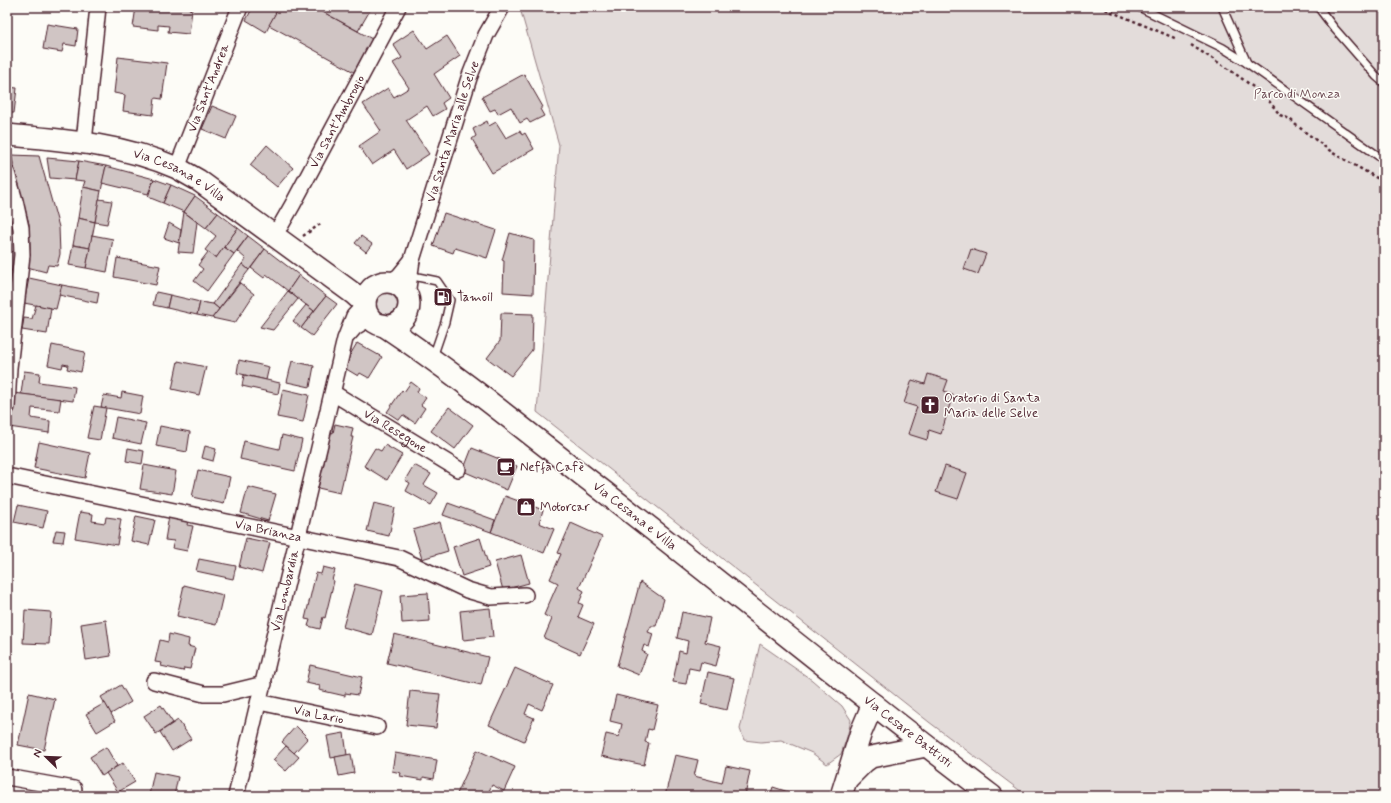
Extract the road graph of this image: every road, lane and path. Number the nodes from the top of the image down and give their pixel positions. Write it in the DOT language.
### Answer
graph roads {
  1 [pos="98,7"];
  2 [pos="240,7"];
  3 [pos="398,7"];
  4 [pos="502,7"];
  5 [pos="1100,7"];
  6 [pos="1139,7"];
  7 [pos="1222,7"];
  8 [pos="1318,7"];
  9 [pos="1179,40"];
  10 [pos="1186,42"];
  11 [pos="1247,63"];
  12 [pos="1384,83"];
  13 [pos="7,135"];
  14 [pos="84,142"];
  15 [pos="1384,160"];
  16 [pos="177,168"];
  17 [pos="7,173"];
  18 [pos="1384,182"];
  19 [pos="322,223"];
  20 [pos="276,230"];
  21 [pos="390,297"];
  22 [pos="10,338"];
  23 [pos="437,360"];
  24 [pos="333,393"];
  25 [pos="7,407"];
  26 [pos="458,469"];
  27 [pos="7,476"];
  28 [pos="299,536"];
  29 [pos="525,595"];
  30 [pos="825,666"];
  31 [pos="154,682"];
  32 [pos="264,684"];
  33 [pos="259,702"];
  34 [pos="873,704"];
  35 [pos="896,722"];
  36 [pos="377,727"];
  37 [pos="926,746"];
  38 [pos="871,757"];
  39 [pos="7,777"];
  40 [pos="844,788"];
  41 [pos="74,789"];
  42 [pos="236,796"];
  43 [pos="992,796"];
  1 -- 14 [label="street"];
  2 -- 16 [label="street, Via Sant'Andrea"];
  3 -- 20 [label="street, Via Sant'Ambrogio"];
  4 -- 21 [label="street, Via Santa Maria alle Selve"];
  5 -- 9 [label="path"];
  6 -- 11 [label="lane"];
  7 -- 11 [label="lane"];
  8 -- 12 [label="lane"];
  10 -- 18 [label="path"];
  11 -- 15 [label="lane"];
  13 -- 14 [label="main road, Via Cesana e Villa"];
  14 -- 16 [label="main road, Via Cesana e Villa"];
  16 -- 20 [label="main road, Via Cesana e Villa"];
  17 -- 22 [label="street"];
  19 -- 20 [label="path"];
  20 -- 21 [label="main road, Via Cesana e Villa"];
  21 -- 23 [label="main road, Via Cesana e Villa"];
  21 -- 23 [label="lane"];
  21 -- 24 [label="street, Via Lombardia"];
  22 -- 25 [label="street"];
  23 -- 30 [label="main road, Via Cesana e Villa"];
  24 -- 26 [label="street, Via Resegone"];
  24 -- 28 [label="street, Via Lombardia"];
  27 -- 28 [label="street, Via Brianza"];
  28 -- 29 [label="street, Via Brianza"];
  28 -- 32 [label="street, Via Lombardia"];
  30 -- 34 [label="main road, Via Cesare Battisti"];
  31 -- 32 [label="street"];
  32 -- 33 [label="street, Via Lombardia"];
  33 -- 36 [label="street, Via Lario"];
  33 -- 42 [label="street, Via Lombardia"];
  34 -- 35 [label="main road, Via Cesare Battisti"];
  34 -- 40 [label="main road"];
  35 -- 37 [label="main road, Via Cesare Battisti"];
  35 -- 38 [label="main road"];
  37 -- 38 [label="main road"];
  37 -- 43 [label="main road, Via Cesare Battisti"];
  38 -- 40 [label="main road"];
  39 -- 41 [label="street"];
}
